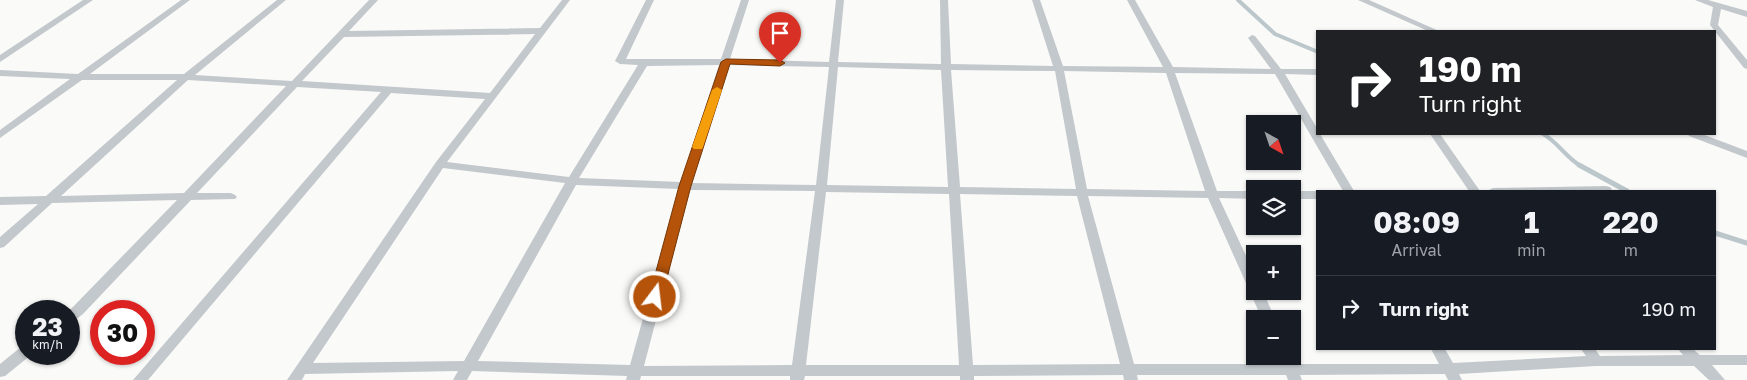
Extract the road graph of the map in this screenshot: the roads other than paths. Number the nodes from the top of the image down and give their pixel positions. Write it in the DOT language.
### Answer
graph roads {
  1 [pos="89,0"];
  2 [pos="186,0"];
  3 [pos="282,0"];
  4 [pos="374,0"];
  5 [pos="566,0"];
  6 [pos="650,0"];
  7 [pos="745,0"];
  8 [pos="840,0"];
  9 [pos="944,0"];
  10 [pos="1036,0"];
  11 [pos="1131,0"];
  12 [pos="1362,0"];
  13 [pos="1699,0"];
  14 [pos="1717,5"];
  15 [pos="1747,14"];
  16 [pos="1433,30"];
  17 [pos="542,31"];
  18 [pos="341,34"];
  19 [pos="1252,38"];
  20 [pos="0,60"];
  21 [pos="726,62"];
  22 [pos="644,63"];
  23 [pos="834,64"];
  24 [pos="1747,66"];
  25 [pos="946,68"];
  26 [pos="1059,69"];
  27 [pos="1170,71"];
  28 [pos="1316,72"];
  29 [pos="0,73"];
  30 [pos="1279,73"];
  31 [pos="78,77"];
  32 [pos="186,78"];
  33 [pos="293,84"];
  34 [pos="388,90"];
  35 [pos="491,96"];
  36 [pos="0,135"];
  37 [pos="1436,135"];
  38 [pos="1696,135"];
  39 [pos="1747,155"];
  40 [pos="440,164"];
  41 [pos="572,181"];
  42 [pos="685,186"];
  43 [pos="821,188"];
  44 [pos="1606,189"];
  45 [pos="1347,190"];
  46 [pos="1474,190"];
  47 [pos="1550,190"];
  48 [pos="955,191"];
  49 [pos="1082,192"];
  50 [pos="1212,194"];
  51 [pos="1246,194"];
  52 [pos="1301,195"];
  53 [pos="1316,195"];
  54 [pos="188,196"];
  55 [pos="231,197"];
  56 [pos="48,200"];
  57 [pos="0,201"];
  58 [pos="0,244"];
  59 [pos="1246,268"];
  60 [pos="80,307"];
  61 [pos="1439,350"];
  62 [pos="1589,350"];
  63 [pos="1686,350"];
  64 [pos="15,360"];
  65 [pos="1697,360"];
  66 [pos="1747,360"];
  67 [pos="1596,361"];
  68 [pos="467,366"];
  69 [pos="1291,368"];
  70 [pos="0,372"];
  71 [pos="298,374"];
  72 [pos="798,375"];
  73 [pos="1129,375"];
  74 [pos="1452,375"];
  75 [pos="634,376"];
  76 [pos="967,376"];
  77 [pos="140,380"];
  78 [pos="460,380"];
  79 [pos="1718,380"];
  1 -- 20 [label="street"];
  2 -- 31 [label="street"];
  3 -- 32 [label="street"];
  4 -- 18 [label="street"];
  5 -- 17 [label="street"];
  6 -- 22 [label="street"];
  7 -- 21 [label="street"];
  8 -- 23 [label="street"];
  9 -- 25 [label="street"];
  10 -- 26 [label="street"];
  11 -- 27 [label="street"];
  12 -- 16 [label="street"];
  13 -- 14 [label="street"];
  14 -- 15 [label="street"];
  14 -- 24 [label="street"];
  17 -- 18 [label="street"];
  17 -- 35 [label="street"];
  18 -- 33 [label="street"];
  19 -- 30 [label="street"];
  21 -- 22 [label="street"];
  21 -- 23 [label="street"];
  21 -- 42 [label="street"];
  22 -- 41 [label="street"];
  23 -- 25 [label="street"];
  23 -- 43 [label="street"];
  25 -- 26 [label="street"];
  25 -- 48 [label="street"];
  26 -- 27 [label="street"];
  26 -- 49 [label="street"];
  27 -- 30 [label="street"];
  27 -- 50 [label="street"];
  28 -- 30 [label="street"];
  29 -- 31 [label="street"];
  30 -- 45 [label="street"];
  31 -- 32 [label="street"];
  31 -- 36 [label="street"];
  32 -- 33 [label="street"];
  32 -- 56 [label="street"];
  33 -- 34 [label="street"];
  33 -- 54 [label="street"];
  34 -- 35 [label="street"];
  34 -- 77 [label="street"];
  35 -- 40 [label="street"];
  37 -- 46 [label="street"];
  38 -- 39 [label="street"];
  40 -- 41 [label="street"];
  40 -- 71 [label="street"];
  41 -- 42 [label="street"];
  41 -- 68 [label="street"];
  42 -- 43 [label="street"];
  42 -- 75 [label="street"];
  43 -- 48 [label="street"];
  43 -- 72 [label="street"];
  44 -- 47 [label="street"];
  48 -- 49 [label="street"];
  48 -- 76 [label="street"];
  49 -- 50 [label="street"];
  49 -- 73 [label="street"];
  50 -- 51 [label="street"];
  50 -- 59 [label="street"];
  52 -- 53 [label="street"];
  54 -- 55 [label="street"];
  54 -- 56 [label="street"];
  54 -- 60 [label="street"];
  56 -- 57 [label="street"];
  56 -- 58 [label="street"];
  61 -- 74 [label="street"];
  62 -- 67 [label="street"];
  63 -- 65 [label="street"];
  64 -- 70 [label="street"];
  65 -- 66 [label="street"];
  65 -- 67 [label="street"];
  65 -- 79 [label="street"];
  67 -- 74 [label="street"];
  68 -- 71 [label="street"];
  68 -- 75 [label="street"];
  68 -- 78 [label="street"];
  69 -- 73 [label="street"];
  69 -- 74 [label="street"];
  72 -- 75 [label="street"];
  72 -- 76 [label="street"];
  73 -- 76 [label="street"];
}
